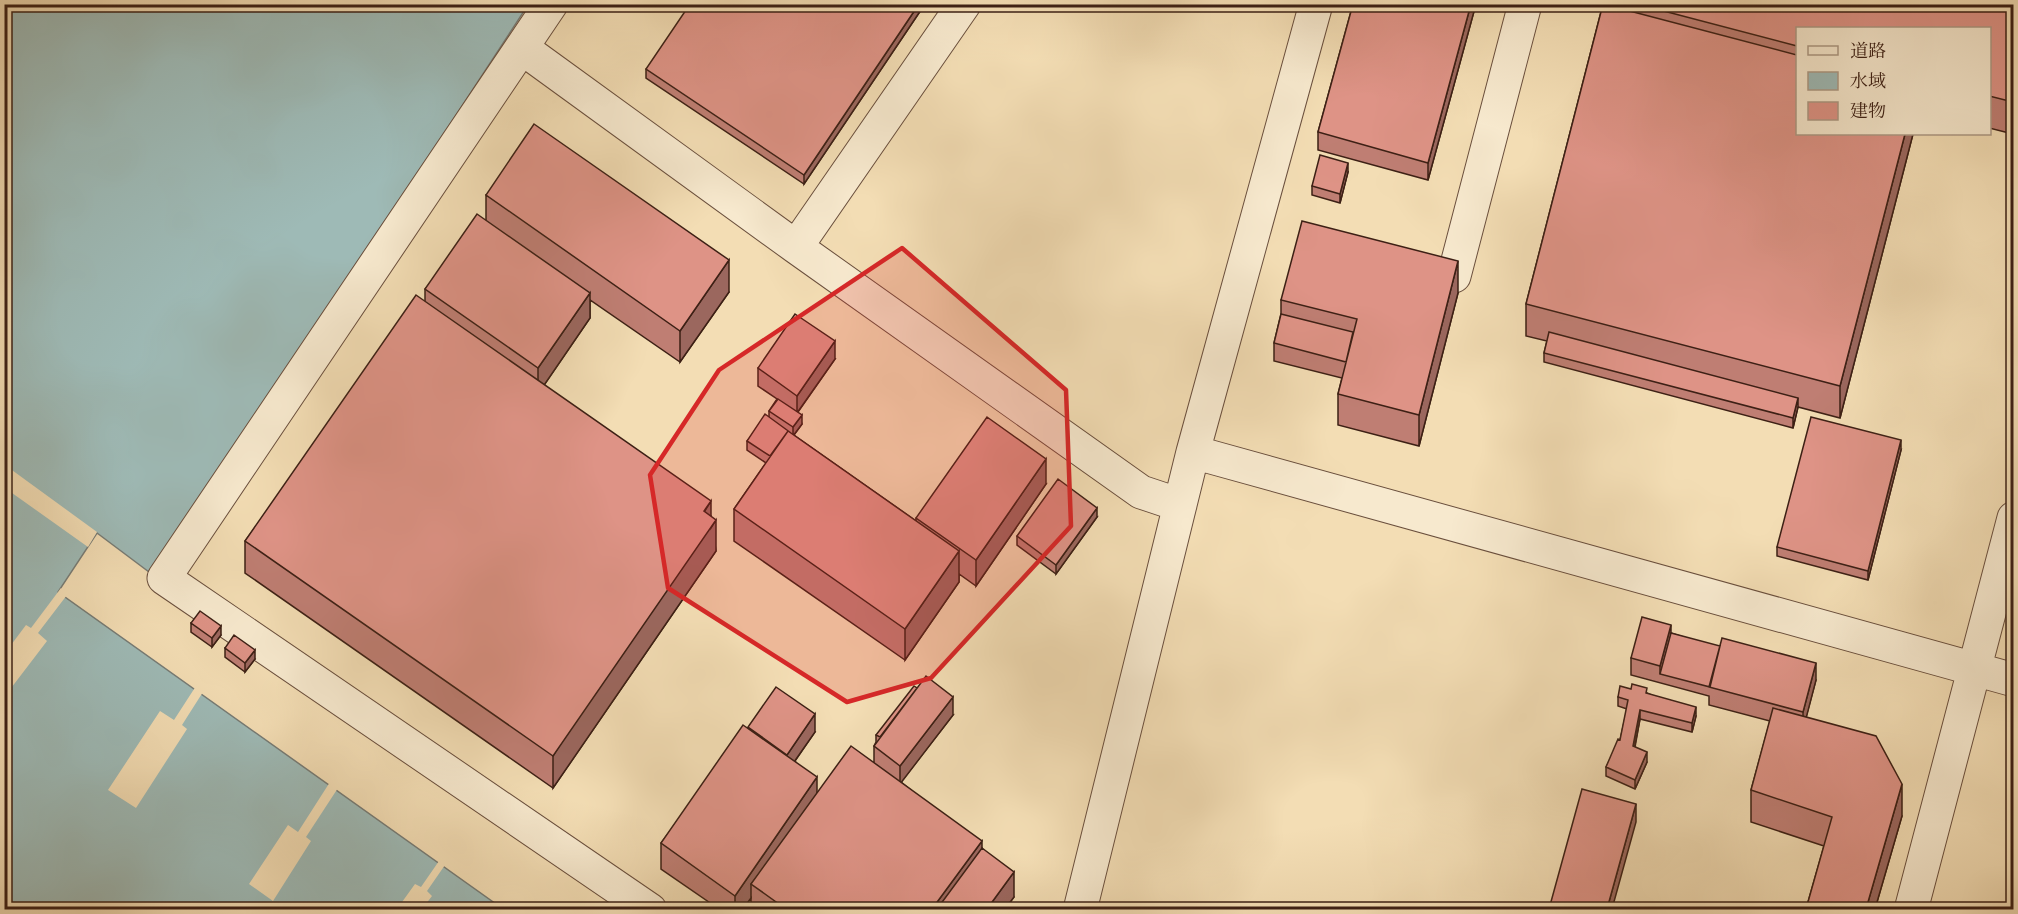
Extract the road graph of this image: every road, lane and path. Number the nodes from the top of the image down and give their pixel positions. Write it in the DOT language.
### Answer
graph roads {
  1 [pos="551,4"];
  2 [pos="964,4"];
  3 [pos="1316,4"];
  4 [pos="1525,4"];
  5 [pos="522,48"];
  6 [pos="796,247"];
  7 [pos="1454,276"];
  8 [pos="1192,453"];
  9 [pos="1180,505"];
  10 [pos="2013,518"];
  11 [pos="1973,669"];
  12 [pos="2013,680"];
  13 [pos="650,909"];
  14 [pos="1080,909"];
  15 [pos="1911,909"];
  1 -- 5 [label="street"];
  2 -- 6 [label="street"];
  3 -- 8 [label="street"];
  4 -- 7 [label="street"];
  5 -- 6 [label="street"];
  5 -- 13 [label="street"];
  6 -- 9 [label="street"];
  8 -- 9 [label="street"];
  8 -- 11 [label="street"];
  9 -- 14 [label="street"];
  10 -- 11 [label="street"];
  11 -- 12 [label="street"];
  11 -- 15 [label="street"];
}
